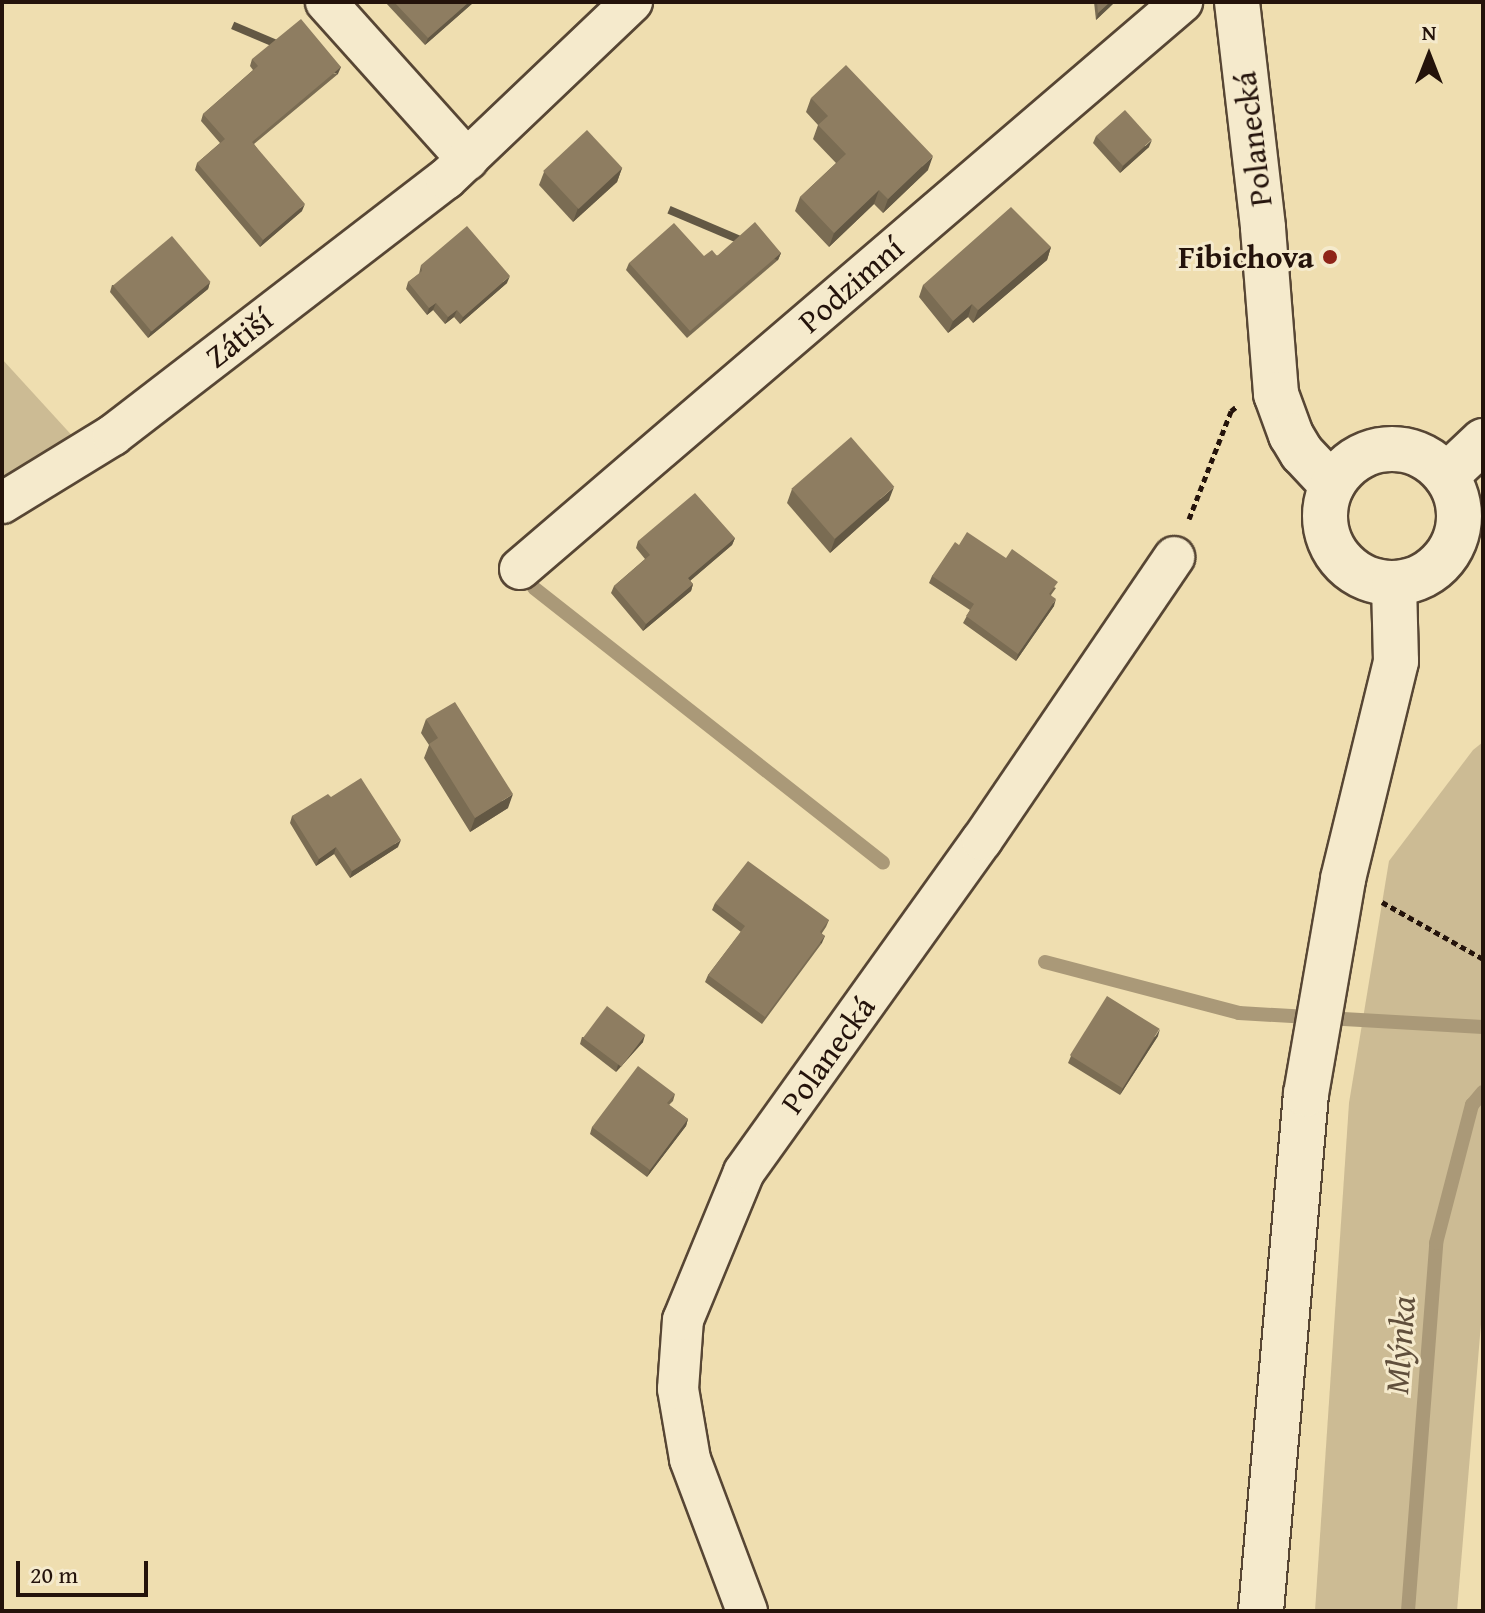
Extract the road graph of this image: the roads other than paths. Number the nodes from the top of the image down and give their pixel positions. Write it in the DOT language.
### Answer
graph roads {
  1 [pos="326,2"];
  2 [pos="632,2"];
  3 [pos="1182,2"];
  4 [pos="1237,2"];
  5 [pos="468,160"];
  6 [pos="1483,441"];
  7 [pos="1446,476"];
  8 [pos="1332,485"];
  9 [pos="2,503"];
  10 [pos="1174,557"];
  11 [pos="520,569"];
  12 [pos="1394,583"];
  13 [pos="747,1611"];
  14 [pos="1261,1611"];
  1 -- 5 [label="street"];
  2 -- 5 [label="street, Zátiší"];
  3 -- 11 [label="street, Podzimní"];
  4 -- 8 [label="street, Polanecká"];
  5 -- 9 [label="street, Zátiší"];
  6 -- 7 [label="street"];
  7 -- 8 [label="street"];
  7 -- 12 [label="street"];
  8 -- 12 [label="street"];
  10 -- 13 [label="street, Polanecká"];
  12 -- 14 [label="street"];
}
